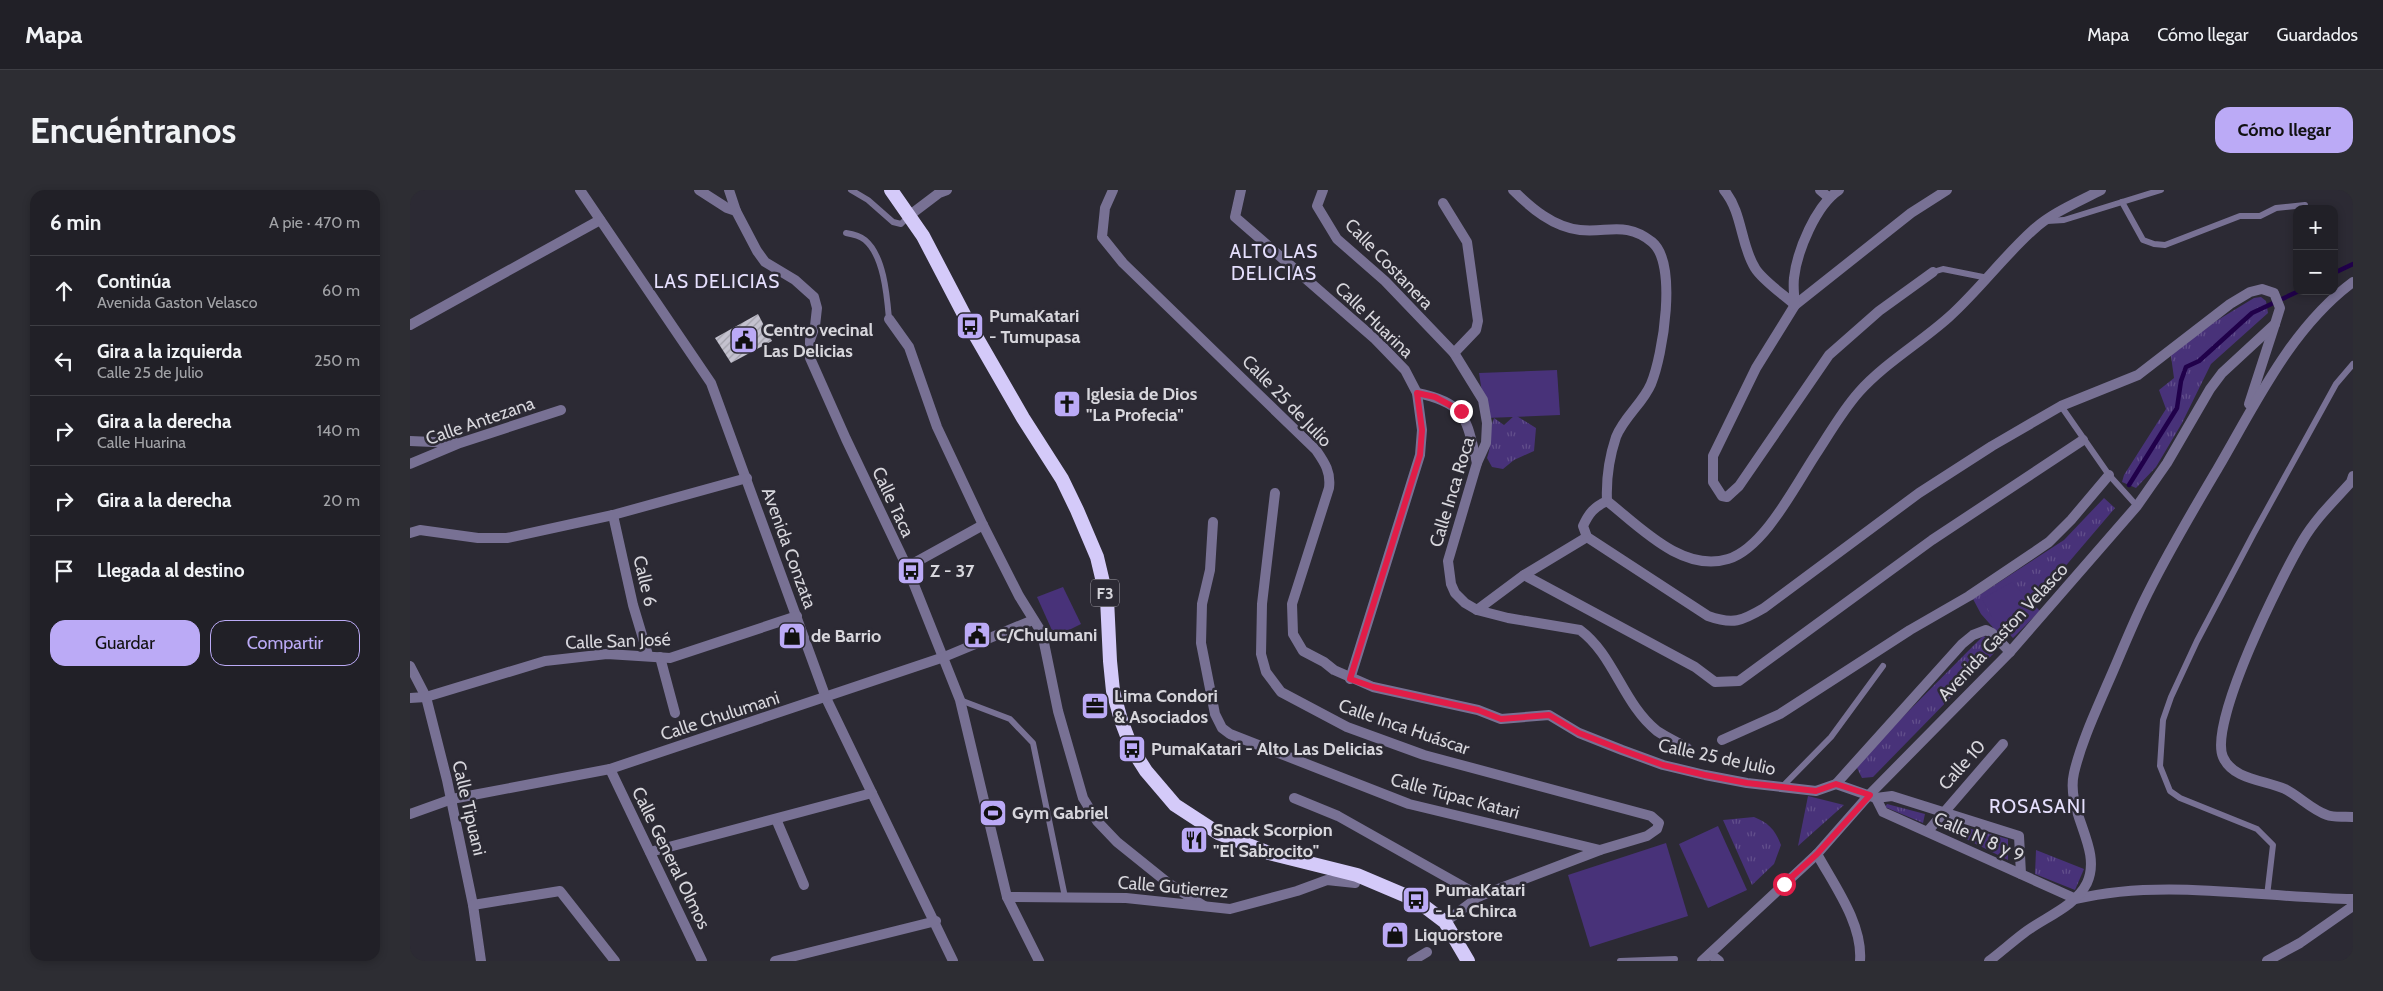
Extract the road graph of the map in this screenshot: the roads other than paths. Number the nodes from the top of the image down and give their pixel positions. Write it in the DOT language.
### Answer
graph roads {
  1 [pos="580,190"];
  2 [pos="698,190"];
  3 [pos="729,190"];
  4 [pos="851,190"];
  5 [pos="891,190"];
  6 [pos="1113,190"];
  7 [pos="1241,190"];
  8 [pos="1323,190"];
  9 [pos="1513,190"];
  10 [pos="1724,190"];
  11 [pos="1839,190"];
  12 [pos="1948,190"];
  13 [pos="2101,190"];
  14 [pos="2161,190"];
  15 [pos="940,191"];
  16 [pos="1824,194"];
  17 [pos="2122,202"];
  18 [pos="1443,204"];
  19 [pos="2293,206"];
  20 [pos="736,211"];
  21 [pos="910,215"];
  22 [pos="600,220"];
  23 [pos="2044,221"];
  24 [pos="846,233"];
  25 [pos="1933,272"];
  26 [pos="1989,278"];
  27 [pos="2353,282"];
  28 [pos="1795,305"];
  29 [pos="890,318"];
  30 [pos="2275,324"];
  31 [pos="410,325"];
  32 [pos="1454,353"];
  33 [pos="2353,364"];
  34 [pos="1417,393"];
  35 [pos="2061,406"];
  36 [pos="561,410"];
  37 [pos="2244,420"];
  38 [pos="2083,440"];
  39 [pos="410,441"];
  40 [pos="460,443"];
  41 [pos="1477,463"];
  42 [pos="410,464"];
  43 [pos="2109,475"];
  44 [pos="2353,476"];
  45 [pos="747,478"];
  46 [pos="1274,493"];
  47 [pos="1607,501"];
  48 [pos="2137,506"];
  49 [pos="614,515"];
  50 [pos="1213,522"];
  51 [pos="983,525"];
  52 [pos="410,533"];
  53 [pos="1587,537"];
  54 [pos="907,567"];
  55 [pos="1524,575"];
  56 [pos="1476,610"];
  57 [pos="797,616"];
  58 [pos="1033,620"];
  59 [pos="2010,652"];
  60 [pos="648,655"];
  61 [pos="660,657"];
  62 [pos="944,657"];
  63 [pos="410,666"];
  64 [pos="1883,666"];
  65 [pos="1350,679"];
  66 [pos="426,696"];
  67 [pos="410,698"];
  68 [pos="826,698"];
  69 [pos="960,700"];
  70 [pos="675,713"];
  71 [pos="1722,740"];
  72 [pos="2003,744"];
  73 [pos="1687,748"];
  74 [pos="610,769"];
  75 [pos="1836,784"];
  76 [pos="1781,788"];
  77 [pos="872,793"];
  78 [pos="1873,797"];
  79 [pos="1294,798"];
  80 [pos="452,799"];
  81 [pos="1942,812"];
  82 [pos="410,814"];
  83 [pos="2353,817"];
  84 [pos="776,819"];
  85 [pos="1928,831"];
  86 [pos="1600,850"];
  87 [pos="650,852"];
  88 [pos="1817,854"];
  89 [pos="2021,874"];
  90 [pos="1357,876"];
  91 [pos="804,886"];
  92 [pos="1480,896"];
  93 [pos="2267,896"];
  94 [pos="1007,897"];
  95 [pos="1065,897"];
  96 [pos="2353,898"];
  97 [pos="2076,899"];
  98 [pos="474,905"];
  99 [pos="1204,906"];
  100 [pos="2353,906"];
  101 [pos="936,921"];
  102 [pos="1445,922"];
  103 [pos="1427,952"];
  104 [pos="1675,958"];
  105 [pos="1706,958"];
  106 [pos="481,961"];
  107 [pos="615,961"];
  108 [pos="702,961"];
  109 [pos="775,961"];
  110 [pos="953,961"];
  111 [pos="1039,961"];
  112 [pos="1412,961"];
  113 [pos="1468,961"];
  114 [pos="1620,961"];
  115 [pos="1719,961"];
  116 [pos="1860,961"];
  117 [pos="1989,961"];
  118 [pos="2267,961"];
  1 -- 22 [label="street, Avenida Conzata"];
  2 -- 20 [label="street"];
  3 -- 20 [label="street"];
  4 -- 21 [label="lane"];
  5 -- 21 [label="highway, F3"];
  6 -- 65 [label="street, Calle 25 de Julio"];
  7 -- 34 [label="street, Calle Huarina"];
  8 -- 32 [label="street, Calle Costanera"];
  9 -- 47 [label="street"];
  10 -- 28 [label="street"];
  11 -- 16 [label="street"];
  12 -- 28 [label="street"];
  13 -- 23 [label="street"];
  14 -- 17 [label="lane"];
  15 -- 21 [label="street"];
  16 -- 28 [label="street"];
  17 -- 19 [label="lane"];
  17 -- 23 [label="lane"];
  18 -- 32 [label="street"];
  20 -- 54 [label="street, Calle Taca"];
  21 -- 90 [label="highway, F3"];
  22 -- 31 [label="street"];
  22 -- 45 [label="street, Avenida Conzata"];
  23 -- 26 [label="street"];
  24 -- 29 [label="lane"];
  25 -- 26 [label="lane"];
  25 -- 28 [label="street"];
  26 -- 47 [label="street"];
  27 -- 37 [label="street"];
  29 -- 51 [label="street"];
  30 -- 35 [label="street, Avenida Gaston Velasco"];
  30 -- 37 [label="street"];
  30 -- 48 [label="street, Avenida Gaston Velasco"];
  32 -- 41 [label="street, Calle Inca Roca"];
  33 -- 93 [label="lane"];
  34 -- 41 [label="street"];
  34 -- 65 [label="street, Calle Huarina"];
  35 -- 38 [label="lane"];
  35 -- 53 [label="street"];
  36 -- 40 [label="street, Calle Antezana"];
  37 -- 97 [label="street"];
  38 -- 43 [label="lane"];
  38 -- 55 [label="street"];
  39 -- 40 [label="street"];
  40 -- 42 [label="street, Calle Antezana"];
  41 -- 56 [label="street, Calle Inca Roca"];
  43 -- 48 [label="lane"];
  43 -- 71 [label="street"];
  44 -- 83 [label="street"];
  45 -- 49 [label="street"];
  45 -- 57 [label="street, Avenida Conzata"];
  46 -- 86 [label="street, Calle Inca Huáscar"];
  47 -- 53 [label="street"];
  48 -- 59 [label="street, Avenida Gaston Velasco"];
  49 -- 52 [label="street"];
  49 -- 60 [label="street, Calle 6"];
  50 -- 86 [label="street, Calle Túpac Katari"];
  51 -- 54 [label="street"];
  51 -- 58 [label="street"];
  53 -- 55 [label="street"];
  54 -- 62 [label="street, Calle Taca"];
  55 -- 56 [label="street"];
  56 -- 73 [label="street, Calle Inca Roca"];
  57 -- 61 [label="street, Calle San José"];
  57 -- 68 [label="street, Avenida Conzata"];
  58 -- 62 [label="street, Calle Chulumani"];
  58 -- 99 [label="street"];
  59 -- 75 [label="street"];
  59 -- 78 [label="street, Avenida Gaston Velasco"];
  60 -- 61 [label="street, Calle San José"];
  60 -- 66 [label="street, Calle San José"];
  61 -- 70 [label="street"];
  62 -- 68 [label="street, Calle Chulumani"];
  62 -- 69 [label="street, Calle Taca"];
  63 -- 66 [label="street, Calle Tipuani"];
  64 -- 76 [label="lane"];
  65 -- 76 [label="street, Calle 25 de Julio"];
  66 -- 67 [label="street, Calle San José"];
  66 -- 80 [label="street, Calle Tipuani"];
  68 -- 74 [label="street, Calle Chulumani"];
  68 -- 77 [label="street, Avenida Conzata"];
  69 -- 94 [label="street, Calle Taca"];
  69 -- 95 [label="lane"];
  72 -- 81 [label="street, Calle 10"];
  74 -- 80 [label="street, Calle Chulumani"];
  74 -- 87 [label="street, Calle General Olmos"];
  75 -- 76 [label="street, Calle 25 de Julio"];
  75 -- 78 [label="street"];
  77 -- 84 [label="street"];
  77 -- 101 [label="street, Avenida Conzata"];
  78 -- 81 [label="street"];
  78 -- 85 [label="street, Calle N 8 y 9"];
  78 -- 88 [label="street, Avenida Gaston Velasco"];
  79 -- 92 [label="street"];
  80 -- 82 [label="street, Calle Chulumani"];
  80 -- 98 [label="street, Calle Tipuani"];
  81 -- 85 [label="street, Calle 10"];
  81 -- 89 [label="street"];
  84 -- 87 [label="street"];
  84 -- 91 [label="street"];
  85 -- 89 [label="street, Calle N 8 y 9"];
  86 -- 92 [label="street"];
  87 -- 108 [label="street, Calle General Olmos"];
  88 -- 105 [label="street, Avenida Gaston Velasco"];
  88 -- 116 [label="street"];
  89 -- 97 [label="street, Calle N 8 y 9"];
  90 -- 99 [label="street, Calle Gutierrez"];
  90 -- 102 [label="highway, F3"];
  92 -- 102 [label="street"];
  93 -- 96 [label="street"];
  93 -- 97 [label="street"];
  94 -- 95 [label="street, Calle Gutierrez"];
  94 -- 111 [label="street, Calle Taca"];
  95 -- 99 [label="street, Calle Gutierrez"];
  97 -- 117 [label="street"];
  98 -- 106 [label="street, Calle Tipuani"];
  98 -- 107 [label="street"];
  100 -- 118 [label="street"];
  101 -- 109 [label="street"];
  101 -- 110 [label="street, Avenida Conzata"];
  102 -- 113 [label="highway, F3"];
  103 -- 112 [label="street"];
  104 -- 114 [label="lane"];
  105 -- 115 [label="street"];
}
